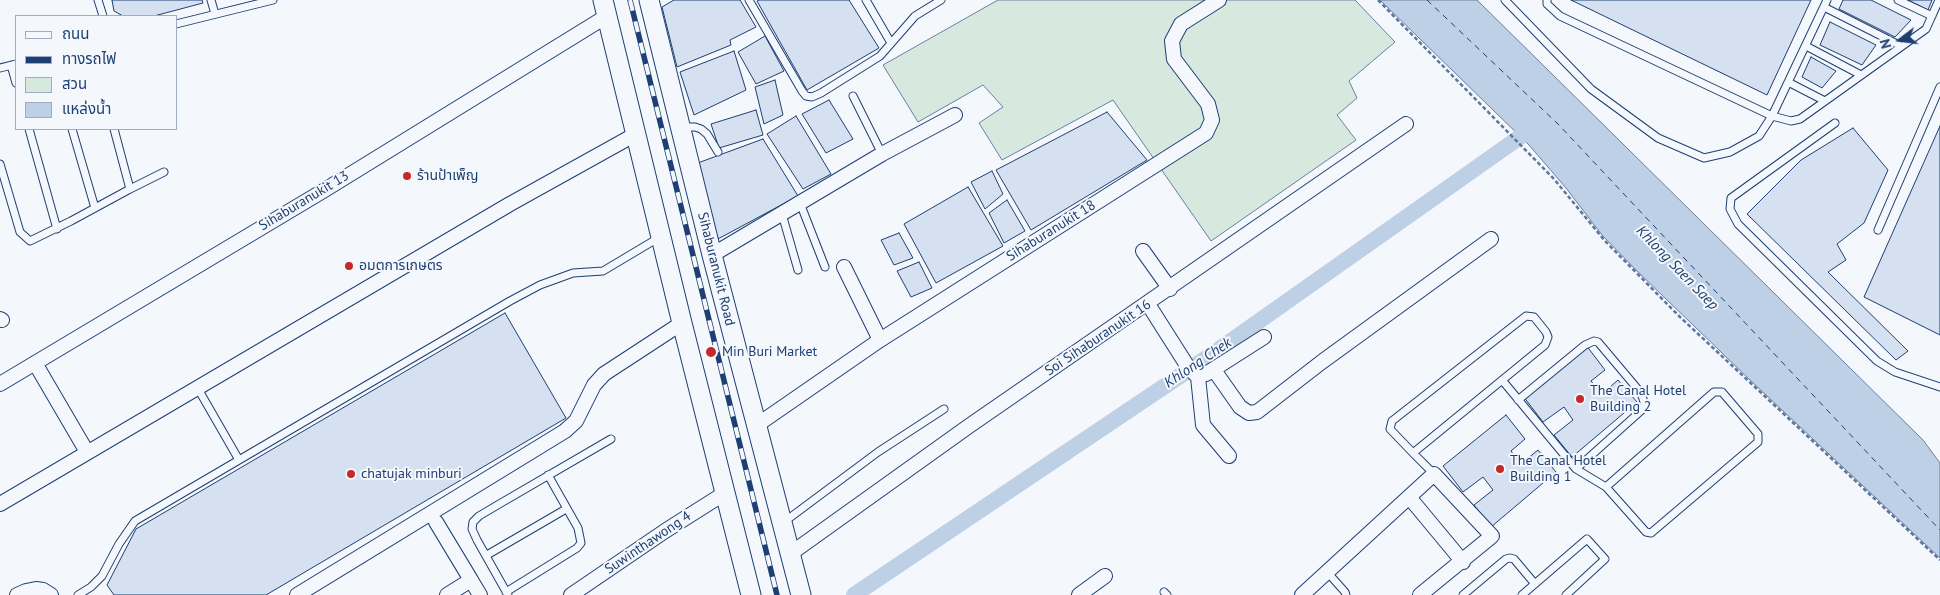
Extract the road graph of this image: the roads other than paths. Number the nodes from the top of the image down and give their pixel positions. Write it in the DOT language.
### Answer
graph roads {
  1 [pos="98,0"];
  2 [pos="211,0"];
  3 [pos="273,0"];
  4 [pos="749,0"];
  5 [pos="866,0"];
  6 [pos="941,0"];
  7 [pos="1219,0"];
  8 [pos="1505,0"];
  9 [pos="1546,0"];
  10 [pos="1898,0"];
  11 [pos="1940,0"];
  12 [pos="650,1"];
  13 [pos="1825,4"];
  14 [pos="605,8"];
  15 [pos="215,14"];
  16 [pos="102,15"];
  17 [pos="1932,16"];
  18 [pos="178,23"];
  19 [pos="891,42"];
  20 [pos="1806,46"];
  21 [pos="1901,46"];
  22 [pos="14,65"];
  23 [pos="0,68"];
  24 [pos="1861,75"];
  25 [pos="1788,82"];
  26 [pos="1940,87"];
  27 [pos="853,96"];
  28 [pos="1825,101"];
  29 [pos="955,115"];
  30 [pos="1772,116"];
  31 [pos="1835,123"];
  32 [pos="1406,124"];
  33 [pos="680,127"];
  34 [pos="29,130"];
  35 [pos="72,130"];
  36 [pos="114,130"];
  37 [pos="636,134"];
  38 [pos="718,152"];
  39 [pos="882,154"];
  40 [pos="0,164"];
  41 [pos="164,172"];
  42 [pos="130,189"];
  43 [pos="800,204"];
  44 [pos="95,208"];
  45 [pos="782,214"];
  46 [pos="57,229"];
  47 [pos="1878,230"];
  48 [pos="661,237"];
  49 [pos="1490,239"];
  50 [pos="1143,250"];
  51 [pos="712,255"];
  52 [pos="825,267"];
  53 [pos="844,267"];
  54 [pos="798,270"];
  55 [pos="1170,289"];
  56 [pos="1148,304"];
  57 [pos="682,323"];
  58 [pos="1264,337"];
  59 [pos="880,340"];
  60 [pos="35,363"];
  61 [pos="1214,370"];
  62 [pos="1198,377"];
  63 [pos="1502,380"];
  64 [pos="0,384"];
  65 [pos="197,387"];
  66 [pos="1940,387"];
  67 [pos="1518,400"];
  68 [pos="944,409"];
  69 [pos="757,425"];
  70 [pos="611,439"];
  71 [pos="87,452"];
  72 [pos="1413,452"];
  73 [pos="1229,456"];
  74 [pos="239,460"];
  75 [pos="1576,470"];
  76 [pos="1434,474"];
  77 [pos="548,476"];
  78 [pos="1606,487"];
  79 [pos="725,493"];
  80 [pos="1409,497"];
  81 [pos="0,504"];
  82 [pos="566,509"];
  83 [pos="436,522"];
  84 [pos="782,524"];
  85 [pos="790,554"];
  86 [pos="487,555"];
  87 [pos="1462,562"];
  88 [pos="1328,573"];
  89 [pos="1105,576"];
  90 [pos="470,580"];
  91 [pos="1535,584"];
  92 [pos="91,587"];
  93 [pos="507,593"];
  94 [pos="17,595"];
  95 [pos="51,595"];
  96 [pos="78,595"];
  97 [pos="96,595"];
  98 [pos="297,595"];
  99 [pos="447,595"];
  100 [pos="480,595"];
  101 [pos="571,595"];
  102 [pos="751,595"];
  103 [pos="801,595"];
  104 [pos="1079,595"];
  105 [pos="1302,595"];
  106 [pos="1346,595"];
  107 [pos="1420,595"];
  108 [pos="1463,595"];
  109 [pos="1522,595"];
  110 [pos="1566,595"];
  1 -- 16 [label="lane"];
  2 -- 15 [label="lane"];
  3 -- 15 [label="lane"];
  4 -- 19 [label="lane"];
  5 -- 19 [label="lane"];
  6 -- 19 [label="lane"];
  7 -- 59 [label="street, Sihaburanukit 18"];
  8 -- 30 [label="lane"];
  9 -- 30 [label="lane"];
  10 -- 17 [label="lane"];
  11 -- 17 [label="lane"];
  12 -- 33 [label="main road, Sihaburanukit Road"];
  13 -- 20 [label="lane"];
  13 -- 21 [label="lane"];
  14 -- 37 [label="main road"];
  14 -- 60 [label="street, Sihaburanukit 13"];
  15 -- 18 [label="lane"];
  17 -- 21 [label="lane"];
  20 -- 24 [label="lane"];
  20 -- 25 [label="lane"];
  21 -- 24 [label="lane"];
  22 -- 23 [label="lane"];
  24 -- 28 [label="lane"];
  25 -- 28 [label="lane"];
  25 -- 30 [label="lane"];
  26 -- 47 [label="lane"];
  27 -- 39 [label="lane"];
  28 -- 30 [label="lane"];
  29 -- 39 [label="street"];
  31 -- 66 [label="lane"];
  32 -- 55 [label="street, Soi Sihaburanukit 16"];
  33 -- 38 [label="lane"];
  33 -- 51 [label="main road, Sihaburanukit Road"];
  34 -- 46 [label="lane"];
  35 -- 44 [label="lane"];
  36 -- 42 [label="lane"];
  37 -- 48 [label="main road"];
  37 -- 65 [label="street"];
  39 -- 43 [label="street"];
  40 -- 46 [label="lane"];
  41 -- 42 [label="lane"];
  42 -- 44 [label="lane"];
  43 -- 45 [label="street"];
  43 -- 52 [label="lane"];
  44 -- 46 [label="lane"];
  45 -- 51 [label="street"];
  45 -- 54 [label="lane"];
  48 -- 57 [label="main road"];
  48 -- 74 [label="lane"];
  49 -- 61 [label="street"];
  50 -- 55 [label="street"];
  51 -- 69 [label="main road, Sihaburanukit Road"];
  53 -- 59 [label="street"];
  55 -- 56 [label="street, Soi Sihaburanukit 16"];
  56 -- 62 [label="street"];
  56 -- 85 [label="street, Soi Sihaburanukit 16"];
  57 -- 79 [label="main road"];
  57 -- 98 [label="street"];
  58 -- 61 [label="street"];
  59 -- 69 [label="street, Sihaburanukit 18"];
  60 -- 64 [label="street, Sihaburanukit 13"];
  60 -- 71 [label="street"];
  61 -- 62 [label="street"];
  62 -- 73 [label="street"];
  63 -- 67 [label="lane"];
  63 -- 72 [label="lane"];
  63 -- 72 [label="lane"];
  65 -- 71 [label="street"];
  65 -- 74 [label="lane"];
  67 -- 75 [label="lane"];
  67 -- 75 [label="lane"];
  68 -- 84 [label="lane"];
  69 -- 84 [label="main road, Sihaburanukit Road"];
  70 -- 77 [label="lane"];
  71 -- 81 [label="street"];
  72 -- 76 [label="lane"];
  74 -- 92 [label="lane"];
  75 -- 78 [label="lane"];
  76 -- 80 [label="street"];
  76 -- 87 [label="street"];
  77 -- 82 [label="lane"];
  77 -- 86 [label="lane"];
  78 -- 78 [label="lane"];
  79 -- 101 [label="street, Suwinthawong 4"];
  79 -- 102 [label="main road"];
  80 -- 87 [label="street"];
  80 -- 88 [label="street"];
  82 -- 86 [label="lane"];
  82 -- 93 [label="lane"];
  83 -- 90 [label="street"];
  84 -- 85 [label="main road, Sihaburanukit Road"];
  85 -- 103 [label="main road, Sihaburanukit Road"];
  86 -- 93 [label="lane"];
  87 -- 107 [label="street"];
  88 -- 105 [label="street"];
  88 -- 106 [label="lane"];
  89 -- 104 [label="street"];
  90 -- 99 [label="street"];
  90 -- 100 [label="street"];
  91 -- 108 [label="lane"];
  91 -- 109 [label="lane"];
  91 -- 110 [label="lane"];
  92 -- 96 [label="lane"];
  92 -- 97 [label="lane"];
  94 -- 95 [label="street"];
}
